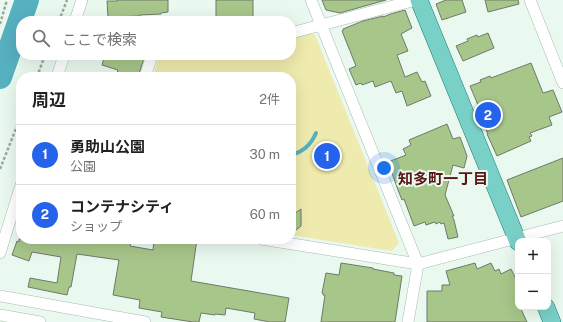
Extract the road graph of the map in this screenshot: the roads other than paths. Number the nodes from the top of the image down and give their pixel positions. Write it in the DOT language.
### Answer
graph roads {
  1 [pos="82,0"];
  2 [pos="311,0"];
  3 [pos="416,0"];
  4 [pos="419,0"];
  5 [pos="530,0"];
  6 [pos="77,16"];
  7 [pos="321,25"];
  8 [pos="296,32"];
  9 [pos="62,60"];
  10 [pos="150,60"];
  11 [pos="59,72"];
  12 [pos="147,72"];
  13 [pos="563,83"];
  14 [pos="16,208"];
  15 [pos="563,226"];
  16 [pos="516,238"];
  17 [pos="524,238"];
  18 [pos="515,240"];
  19 [pos="292,244"];
  20 [pos="0,253"];
  21 [pos="418,264"];
  22 [pos="0,296"];
  23 [pos="547,310"];
  24 [pos="0,315"];
  25 [pos="40,322"];
  26 [pos="145,322"];
  27 [pos="408,322"];
  28 [pos="552,322"];
  1 -- 6 [label="street"];
  2 -- 7 [label="street"];
  3 -- 7 [label="street"];
  4 -- 16 [label="main road"];
  5 -- 13 [label="street"];
  7 -- 8 [label="street"];
  7 -- 21 [label="street"];
  9 -- 11 [label="street"];
  10 -- 12 [label="street"];
  14 -- 20 [label="street"];
  15 -- 17 [label="street"];
  18 -- 21 [label="street"];
  19 -- 21 [label="street"];
  21 -- 27 [label="street"];
  22 -- 26 [label="street"];
  23 -- 28 [label="main road"];
  24 -- 25 [label="street"];
}
